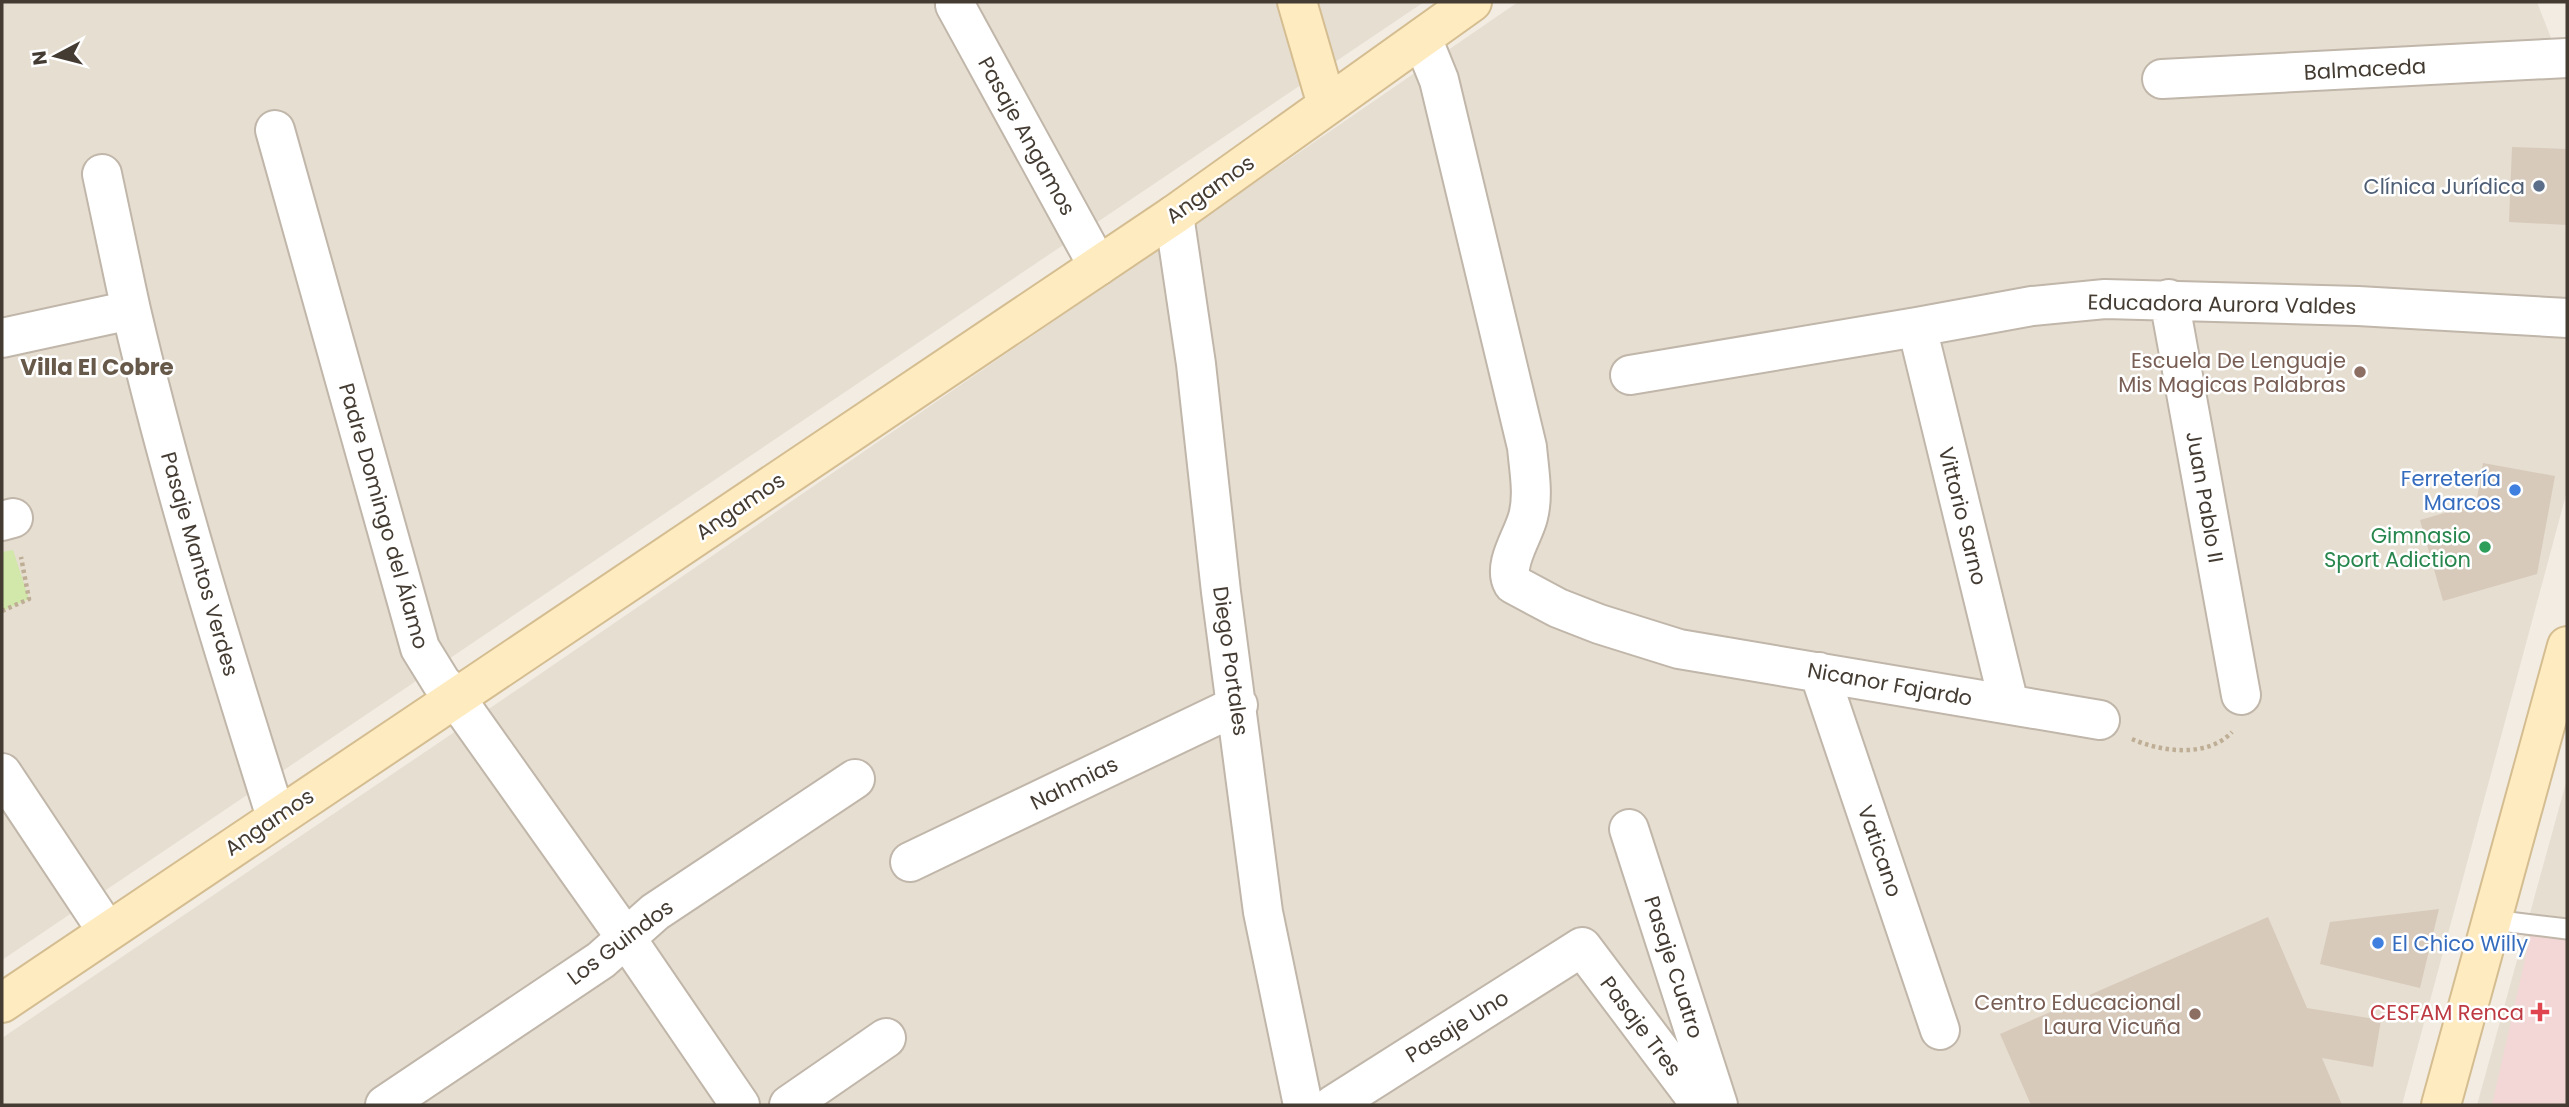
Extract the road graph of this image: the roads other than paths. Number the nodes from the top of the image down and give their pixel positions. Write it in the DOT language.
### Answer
graph roads {
  1 [pos="1297,2"];
  2 [pos="1472,2"];
  3 [pos="956,5"];
  4 [pos="1422,38"];
  5 [pos="2567,58"];
  6 [pos="2162,79"];
  7 [pos="1327,105"];
  8 [pos="275,130"];
  9 [pos="102,174"];
  10 [pos="1174,215"];
  11 [pos="1098,266"];
  12 [pos="2169,299"];
  13 [pos="131,310"];
  14 [pos="2567,318"];
  15 [pos="1917,327"];
  16 [pos="2,338"];
  17 [pos="1630,375"];
  18 [pos="2567,646"];
  19 [pos="1819,672"];
  20 [pos="2241,695"];
  21 [pos="455,697"];
  22 [pos="2009,704"];
  23 [pos="1238,705"];
  24 [pos="2100,720"];
  25 [pos="2552,756"];
  26 [pos="2,773"];
  27 [pos="855,779"];
  28 [pos="276,817"];
  29 [pos="1629,829"];
  30 [pos="910,862"];
  31 [pos="2492,920"];
  32 [pos="2567,929"];
  33 [pos="107,932"];
  34 [pos="626,938"];
  35 [pos="1582,947"];
  36 [pos="2,1003"];
  37 [pos="1940,1030"];
  38 [pos="886,1038"];
  39 [pos="431,1093"];
  40 [pos="385,1105"];
  41 [pos="740,1105"];
  42 [pos="789,1105"];
  43 [pos="1303,1105"];
  44 [pos="1333,1105"];
  45 [pos="1700,1105"];
  46 [pos="1718,1105"];
  47 [pos="2441,1105"];
  1 -- 7 [label="street"];
  2 -- 4 [label="street, Angamos"];
  3 -- 11 [label="street, Pasaje Angamos"];
  4 -- 7 [label="street, Angamos"];
  4 -- 19 [label="street, Nicanor Fajardo"];
  5 -- 6 [label="street, Balmaceda"];
  7 -- 10 [label="street, Angamos"];
  8 -- 21 [label="street, Padre Domingo del Álamo"];
  9 -- 13 [label="street, Pasaje Mantos Verdes"];
  10 -- 11 [label="street, Angamos"];
  10 -- 23 [label="street, Diego Portales"];
  11 -- 21 [label="street, Angamos"];
  12 -- 14 [label="street, Educadora Aurora Valdes"];
  12 -- 15 [label="street, Educadora Aurora Valdes"];
  12 -- 20 [label="street, Juan Pablo II"];
  13 -- 16 [label="street"];
  13 -- 28 [label="street, Pasaje Mantos Verdes"];
  15 -- 17 [label="street, Educadora Aurora Valdes"];
  15 -- 22 [label="street, Vittorio Sarno"];
  18 -- 25 [label="street"];
  19 -- 22 [label="street, Nicanor Fajardo"];
  19 -- 37 [label="street, Vaticano"];
  21 -- 28 [label="street, Angamos"];
  21 -- 34 [label="street, Padre Domingo del Álamo"];
  22 -- 24 [label="street, Nicanor Fajardo"];
  23 -- 30 [label="street, Nahmias"];
  23 -- 43 [label="street, Diego Portales"];
  25 -- 31 [label="street"];
  26 -- 33 [label="street"];
  27 -- 34 [label="street, Los Guindos"];
  28 -- 33 [label="street, Angamos"];
  29 -- 46 [label="street, Pasaje Cuatro"];
  31 -- 32 [label="lane"];
  31 -- 47 [label="street"];
  33 -- 36 [label="street, Angamos"];
  34 -- 39 [label="street, Los Guindos"];
  34 -- 41 [label="street, Padre Domingo del Álamo"];
  35 -- 44 [label="street, Pasaje Uno"];
  35 -- 45 [label="street, Pasaje Tres"];
  38 -- 42 [label="street"];
  39 -- 40 [label="street, Los Guindos"];
}
